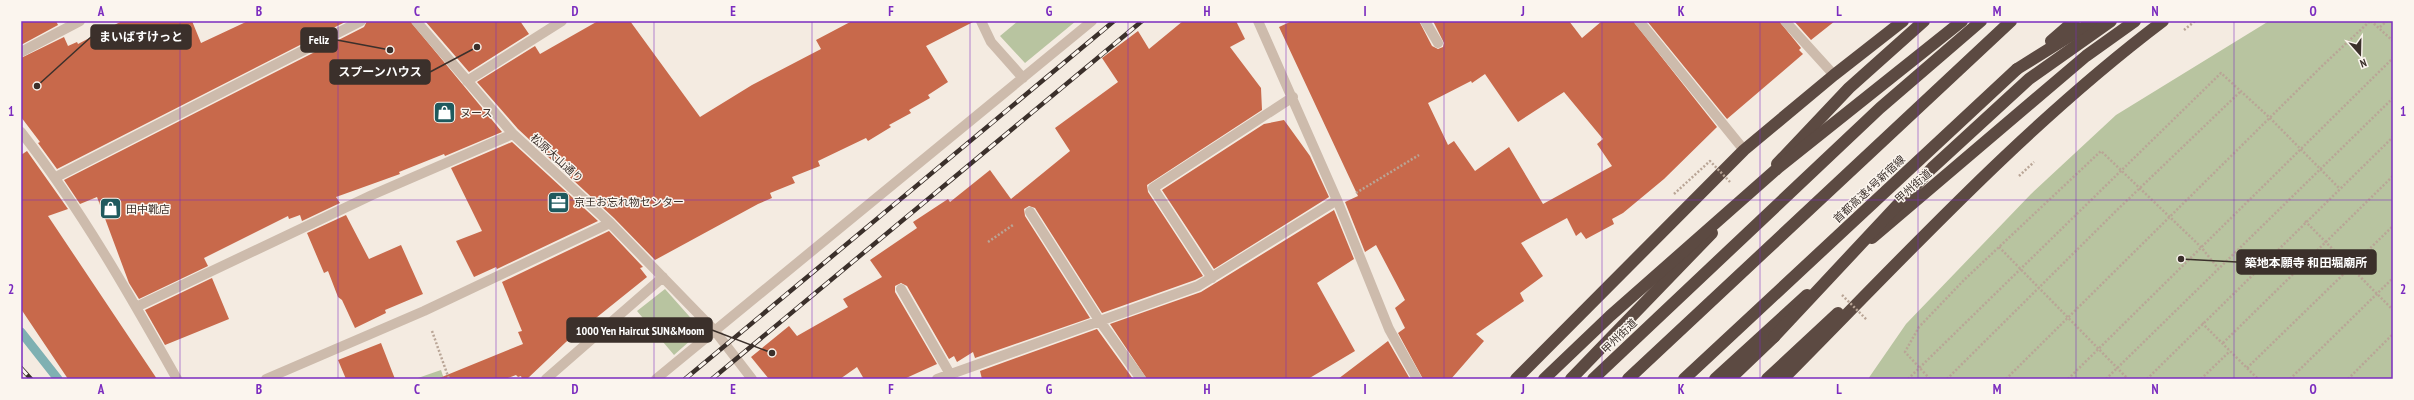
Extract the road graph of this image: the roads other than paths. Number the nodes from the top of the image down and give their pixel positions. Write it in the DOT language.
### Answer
graph roads {
  1 [pos="80,21"];
  2 [pos="361,21"];
  3 [pos="416,21"];
  4 [pos="562,21"];
  5 [pos="981,21"];
  6 [pos="1092,21"];
  7 [pos="1425,21"];
  8 [pos="1639,21"];
  9 [pos="1785,21"];
  10 [pos="1903,21"];
  11 [pos="1924,21"];
  12 [pos="1962,21"];
  13 [pos="1981,21"];
  14 [pos="2011,21"];
  15 [pos="2074,21"];
  16 [pos="2094,21"];
  17 [pos="2111,21"];
  18 [pos="2135,21"];
  19 [pos="2163,21"];
  20 [pos="1262,22"];
  21 [pos="1438,44"];
  22 [pos="21,52"];
  23 [pos="2017,69"];
  24 [pos="1834,75"];
  25 [pos="1023,78"];
  26 [pos="467,81"];
  27 [pos="1293,97"];
  28 [pos="21,132"];
  29 [pos="513,134"];
  30 [pos="1744,150"];
  31 [pos="56,177"];
  32 [pos="1978,182"];
  33 [pos="1337,200"];
  34 [pos="1030,212"];
  35 [pos="610,223"];
  36 [pos="663,277"];
  37 [pos="1212,278"];
  38 [pos="901,289"];
  39 [pos="136,307"];
  40 [pos="1099,320"];
  41 [pos="715,332"];
  42 [pos="950,374"];
  43 [pos="177,379"];
  44 [pos="266,379"];
  45 [pos="546,379"];
  46 [pos="656,379"];
  47 [pos="752,379"];
  48 [pos="937,379"];
  49 [pos="1141,379"];
  50 [pos="1417,379"];
  51 [pos="1516,379"];
  52 [pos="1544,379"];
  53 [pos="1571,379"];
  54 [pos="1593,379"];
  55 [pos="1628,379"];
  56 [pos="1684,379"];
  57 [pos="1715,379"];
  58 [pos="1730,379"];
  59 [pos="1767,379"];
  60 [pos="1783,379"];
  1 -- 22 [label="street"];
  2 -- 31 [label="street"];
  3 -- 26 [label="street, 松原大山通り"];
  4 -- 26 [label="street"];
  5 -- 25 [label="street"];
  6 -- 25 [label="street"];
  7 -- 21 [label="street"];
  8 -- 30 [label="street"];
  9 -- 24 [label="street"];
  10 -- 24 [label="highway"];
  11 -- 53 [label="highway"];
  12 -- 52 [label="highway, bridge"];
  13 -- 54 [label="highway, 甲州街道"];
  14 -- 55 [label="highway, bridge"];
  15 -- 23 [label="highway, 首都高速4号新宿線"];
  16 -- 23 [label="highway"];
  17 -- 58 [label="highway, bridge"];
  18 -- 57 [label="highway, 甲州街道"];
  19 -- 32 [label="highway"];
  20 -- 27 [label="street"];
  23 -- 56 [label="highway, 首都高速4号新宿線, bridge"];
  24 -- 30 [label="highway"];
  25 -- 41 [label="street"];
  26 -- 29 [label="street, 松原大山通り"];
  27 -- 33 [label="street"];
  27 -- 37 [label="street"];
  28 -- 31 [label="street"];
  29 -- 35 [label="street, 松原大山通り"];
  29 -- 39 [label="street"];
  30 -- 51 [label="highway"];
  31 -- 39 [label="street"];
  32 -- 59 [label="highway"];
  32 -- 60 [label="highway"];
  33 -- 37 [label="street"];
  33 -- 50 [label="street"];
  34 -- 40 [label="street"];
  35 -- 36 [label="street, 松原大山通り"];
  35 -- 44 [label="street"];
  36 -- 41 [label="street, 松原大山通り"];
  36 -- 45 [label="street"];
  37 -- 40 [label="street"];
  38 -- 42 [label="street"];
  39 -- 43 [label="street"];
  40 -- 42 [label="street"];
  40 -- 49 [label="street"];
  41 -- 46 [label="street"];
  41 -- 47 [label="street, 松原大山通り"];
  42 -- 48 [label="street"];
}
